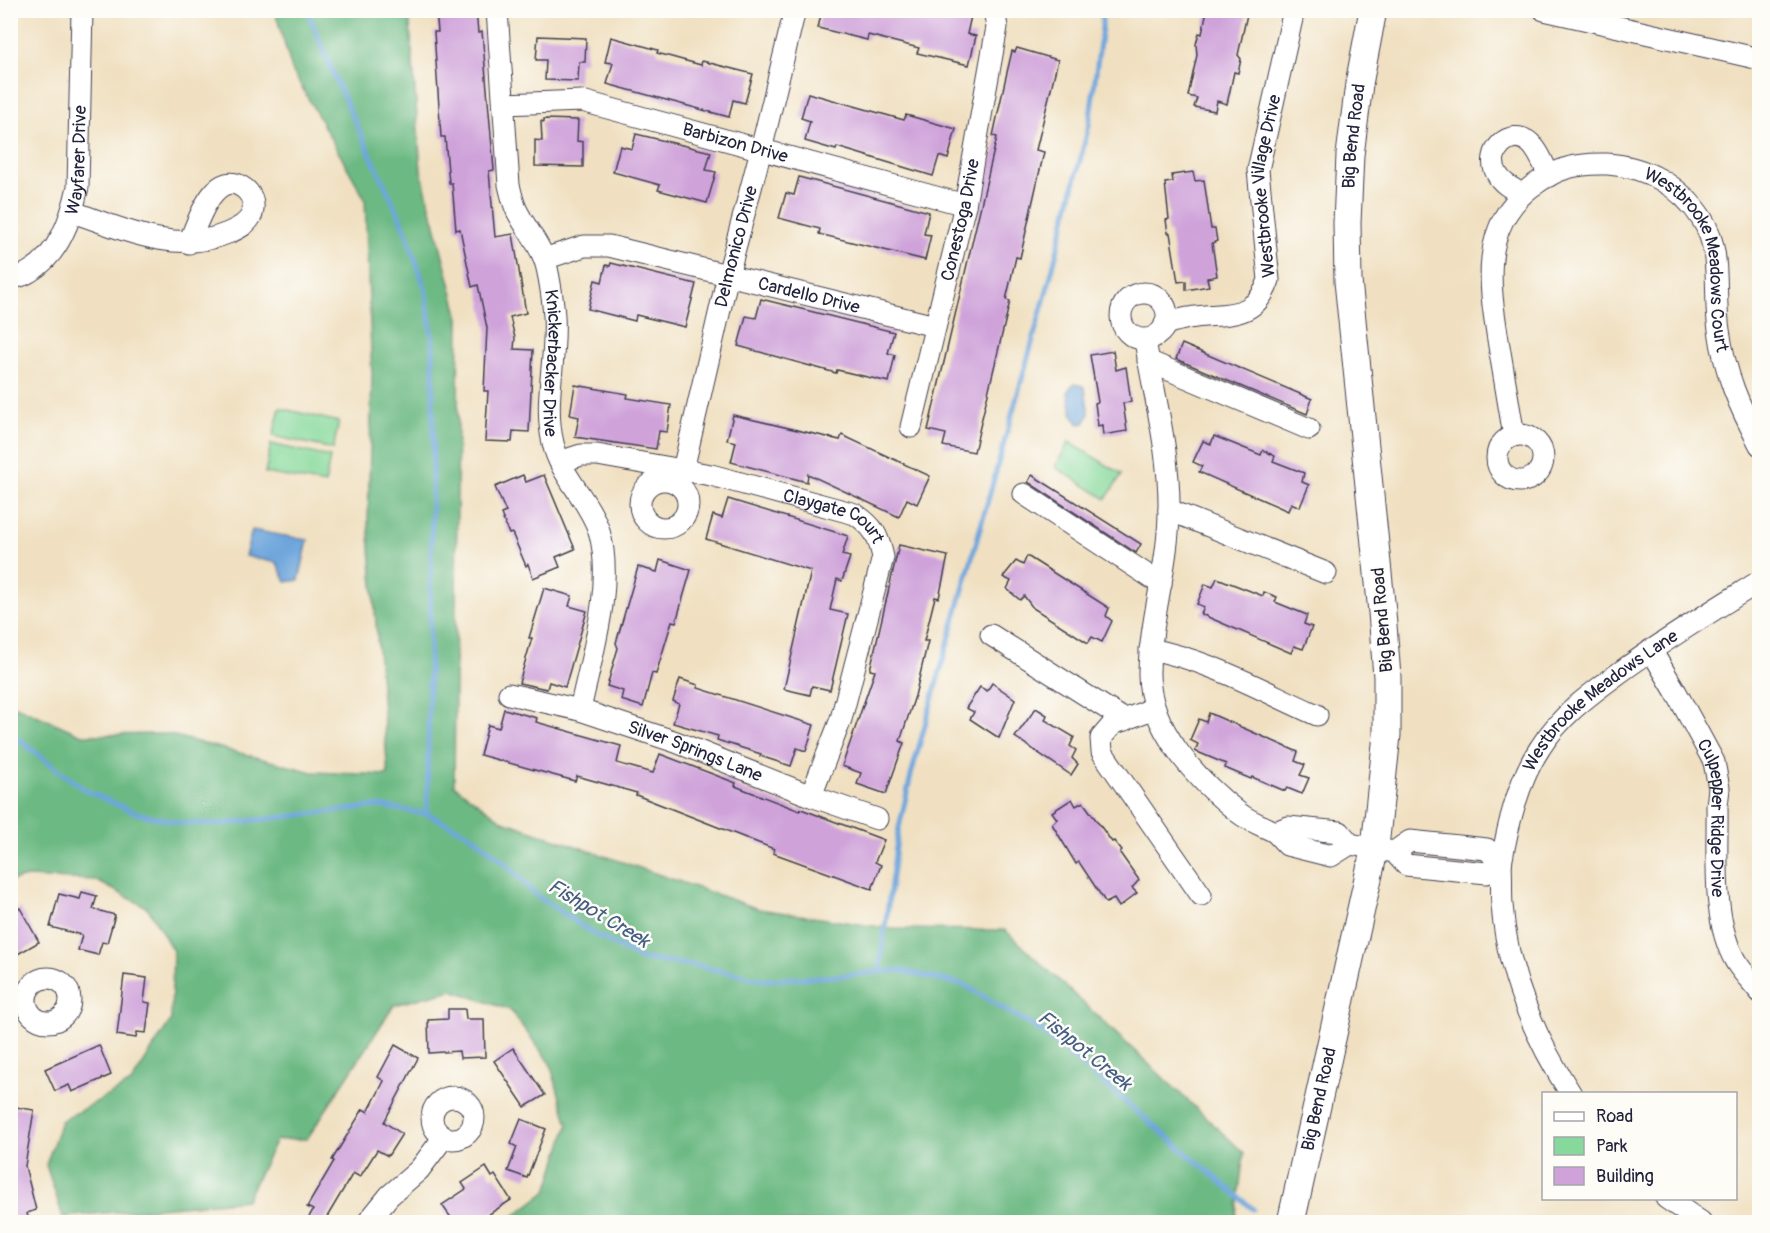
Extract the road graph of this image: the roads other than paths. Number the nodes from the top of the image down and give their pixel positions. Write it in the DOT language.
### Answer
graph roads {
  1 [pos="82,10"];
  2 [pos="497,10"];
  3 [pos="795,10"];
  4 [pos="994,10"];
  5 [pos="1294,10"];
  6 [pos="1373,10"];
  7 [pos="1544,10"];
  8 [pos="1760,58"];
  9 [pos="504,104"];
  10 [pos="761,150"];
  11 [pos="1549,176"];
  12 [pos="1522,194"];
  13 [pos="965,205"];
  14 [pos="73,212"];
  15 [pos="189,243"];
  16 [pos="544,259"];
  17 [pos="728,275"];
  18 [pos="10,279"];
  19 [pos="1165,324"];
  20 [pos="935,326"];
  21 [pos="1145,340"];
  22 [pos="1148,361"];
  23 [pos="911,427"];
  24 [pos="1309,429"];
  25 [pos="1514,436"];
  26 [pos="1760,445"];
  27 [pos="560,462"];
  28 [pos="679,476"];
  29 [pos="1024,494"];
  30 [pos="1169,510"];
  31 [pos="1326,573"];
  32 [pos="1760,581"];
  33 [pos="1161,584"];
  34 [pos="991,635"];
  35 [pos="1150,649"];
  36 [pos="1651,650"];
  37 [pos="509,694"];
  38 [pos="1155,708"];
  39 [pos="580,710"];
  40 [pos="1317,715"];
  41 [pos="1125,720"];
  42 [pos="811,796"];
  43 [pos="877,819"];
  44 [pos="1373,847"];
  45 [pos="1502,864"];
  46 [pos="1202,895"];
  47 [pos="1760,992"];
  48 [pos="1570,1092"];
  49 [pos="444,1137"];
  50 [pos="1669,1200"];
  51 [pos="368,1222"];
  52 [pos="1291,1222"];
  53 [pos="1701,1222"];
  1 -- 14 [label="street, Wayfarer Drive"];
  2 -- 9 [label="street, Knickerbacker Drive"];
  3 -- 10 [label="street, Delmonico Drive"];
  4 -- 13 [label="street, Conestoga Drive"];
  5 -- 19 [label="street, Westbrooke Village Drive"];
  6 -- 44 [label="main road, Big Bend Road"];
  7 -- 8 [label="street"];
  9 -- 10 [label="street, Barbizon Drive"];
  9 -- 16 [label="street, Knickerbacker Drive"];
  10 -- 13 [label="street, Barbizon Drive"];
  10 -- 17 [label="street, Delmonico Drive"];
  11 -- 12 [label="street, Westbrooke Meadows Court"];
  11 -- 12 [label="street"];
  11 -- 26 [label="street, Westbrooke Meadows Court"];
  12 -- 25 [label="street, Westbrooke Meadows Court"];
  13 -- 20 [label="street, Conestoga Drive"];
  14 -- 15 [label="street"];
  14 -- 18 [label="street, Wayfarer Drive"];
  16 -- 17 [label="street, Cardello Drive"];
  16 -- 27 [label="street, Knickerbacker Drive"];
  17 -- 20 [label="street, Cardello Drive"];
  17 -- 28 [label="street, Delmonico Drive"];
  19 -- 21 [label="street, Westbrooke Village Drive"];
  19 -- 21 [label="street"];
  20 -- 23 [label="street, Conestoga Drive"];
  21 -- 22 [label="street"];
  22 -- 24 [label="street"];
  22 -- 30 [label="street"];
  27 -- 28 [label="street, Claygate Court"];
  27 -- 39 [label="street, Knickerbacker Drive"];
  28 -- 42 [label="street, Claygate Court"];
  29 -- 33 [label="street"];
  30 -- 31 [label="street"];
  30 -- 33 [label="street"];
  32 -- 36 [label="street, Westbrooke Meadows Lane"];
  33 -- 35 [label="street"];
  34 -- 41 [label="street"];
  35 -- 38 [label="street"];
  35 -- 40 [label="street"];
  36 -- 45 [label="street, Westbrooke Meadows Lane"];
  36 -- 47 [label="street, Culpepper Ridge Drive"];
  37 -- 39 [label="street, Silver Springs Lane"];
  38 -- 41 [label="street"];
  38 -- 44 [label="street"];
  39 -- 42 [label="street, Silver Springs Lane"];
  41 -- 46 [label="street"];
  42 -- 43 [label="street, Silver Springs Lane"];
  44 -- 45 [label="street"];
  44 -- 52 [label="main road, Big Bend Road"];
  45 -- 48 [label="street, Westbrooke Meadows Lane"];
  49 -- 51 [label="street"];
  50 -- 53 [label="street"];
}
